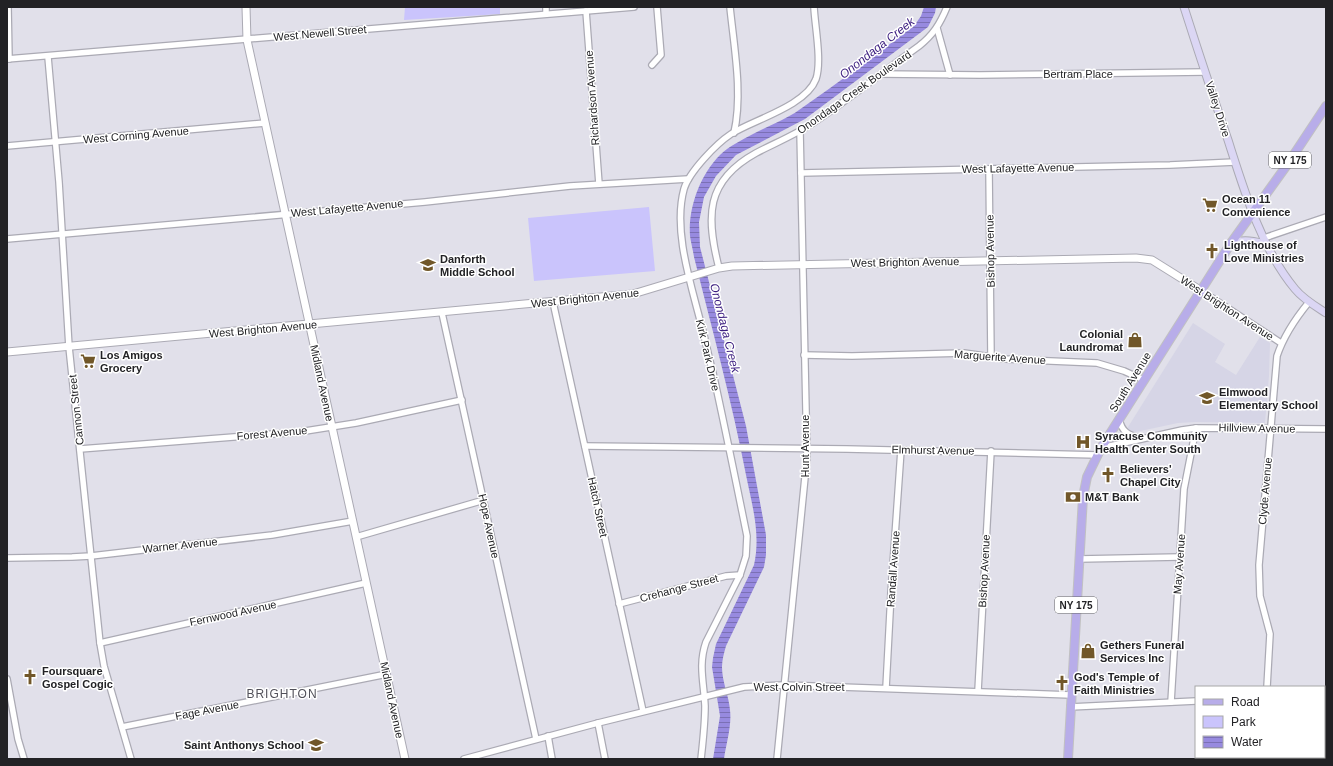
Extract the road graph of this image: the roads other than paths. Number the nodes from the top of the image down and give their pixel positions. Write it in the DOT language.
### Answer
graph roads {
  1 [pos="8,7"];
  2 [pos="246,7"];
  3 [pos="546,7"];
  4 [pos="634,7"];
  5 [pos="657,7"];
  6 [pos="730,7"];
  7 [pos="814,7"];
  8 [pos="947,7"];
  9 [pos="1184,7"];
  10 [pos="586,11"];
  11 [pos="546,14"];
  12 [pos="937,28"];
  13 [pos="247,40"];
  14 [pos="48,57"];
  15 [pos="8,59"];
  16 [pos="652,65"];
  17 [pos="1205,72"];
  18 [pos="880,74"];
  19 [pos="950,75"];
  20 [pos="1326,106"];
  21 [pos="264,123"];
  22 [pos="800,131"];
  23 [pos="734,132"];
  24 [pos="55,142"];
  25 [pos="7,146"];
  26 [pos="1235,162"];
  27 [pos="989,169"];
  28 [pos="801,173"];
  29 [pos="688,180"];
  30 [pos="599,184"];
  31 [pos="1253,212"];
  32 [pos="285,214"];
  33 [pos="1326,217"];
  34 [pos="62,234"];
  35 [pos="1264,238"];
  36 [pos="7,239"];
  37 [pos="1231,243"];
  38 [pos="1268,245"];
  39 [pos="990,260"];
  40 [pos="803,264"];
  41 [pos="719,268"];
  42 [pos="692,276"];
  43 [pos="1200,290"];
  44 [pos="553,302"];
  45 [pos="1309,302"];
  46 [pos="442,313"];
  47 [pos="1326,313"];
  48 [pos="309,325"];
  49 [pos="1281,343"];
  50 [pos="69,346"];
  51 [pos="7,352"];
  52 [pos="804,355"];
  53 [pos="991,357"];
  54 [pos="1144,380"];
  55 [pos="462,400"];
  56 [pos="1119,419"];
  57 [pos="332,427"];
  58 [pos="1196,428"];
  59 [pos="1270,429"];
  60 [pos="1326,429"];
  61 [pos="1141,438"];
  62 [pos="585,446"];
  63 [pos="728,447"];
  64 [pos="80,449"];
  65 [pos="807,449"];
  66 [pos="901,450"];
  67 [pos="1099,451"];
  68 [pos="991,452"];
  69 [pos="484,500"];
  70 [pos="353,521"];
  71 [pos="356,537"];
  72 [pos="91,556"];
  73 [pos="1179,557"];
  74 [pos="7,558"];
  75 [pos="1079,559"];
  76 [pos="740,575"];
  77 [pos="366,583"];
  78 [pos="619,604"];
  79 [pos="100,643"];
  80 [pos="387,674"];
  81 [pos="7,679"];
  82 [pos="784,685"];
  83 [pos="1267,686"];
  84 [pos="886,688"];
  85 [pos="978,692"];
  86 [pos="1071,695"];
  87 [pos="704,697"];
  88 [pos="1195,701"];
  89 [pos="1171,702"];
  90 [pos="1070,707"];
  91 [pos="643,711"];
  92 [pos="598,723"];
  93 [pos="122,727"];
  94 [pos="548,736"];
  95 [pos="536,739"];
  96 [pos="24,759"];
  97 [pos="131,759"];
  98 [pos="405,759"];
  99 [pos="464,759"];
  100 [pos="552,759"];
  101 [pos="605,759"];
  102 [pos="701,759"];
  103 [pos="777,759"];
  104 [pos="1068,759"];
  1 -- 15 [label="street"];
  2 -- 13 [label="street, Midland Avenue"];
  3 -- 11 [label="street"];
  4 -- 10 [label="street, West Newell Street"];
  5 -- 16 [label="street"];
  6 -- 23 [label="street"];
  7 -- 23 [label="street, Kirk Park Drive"];
  8 -- 12 [label="street, Onondaga Creek Boulevard"];
  9 -- 17 [label="main road, Valley Drive"];
  10 -- 11 [label="street, West Newell Street"];
  10 -- 30 [label="street, Richardson Avenue"];
  11 -- 13 [label="street, West Newell Street"];
  12 -- 18 [label="street, Onondaga Creek Boulevard"];
  12 -- 19 [label="street"];
  13 -- 14 [label="street, West Newell Street"];
  13 -- 21 [label="street, Midland Avenue"];
  14 -- 15 [label="street, West Newell Street"];
  14 -- 24 [label="street, Cannon Street"];
  17 -- 19 [label="street, Bertram Place"];
  17 -- 26 [label="main road, Valley Drive"];
  18 -- 19 [label="street, Bertram Place"];
  18 -- 22 [label="street, Onondaga Creek Boulevard"];
  20 -- 31 [label="main road, South Avenue / NY 175"];
  21 -- 24 [label="street, West Corning Avenue"];
  21 -- 32 [label="street, Midland Avenue"];
  22 -- 28 [label="street, Hunt Avenue"];
  22 -- 41 [label="street, Onondaga Creek Boulevard"];
  23 -- 29 [label="street, Kirk Park Drive"];
  24 -- 25 [label="street, West Corning Avenue"];
  24 -- 34 [label="street, Cannon Street"];
  26 -- 27 [label="street, West Lafayette Avenue"];
  26 -- 31 [label="main road, Valley Drive"];
  27 -- 28 [label="street, West Lafayette Avenue"];
  27 -- 39 [label="street, Bishop Avenue"];
  28 -- 40 [label="street, Hunt Avenue"];
  29 -- 30 [label="street, West Lafayette Avenue"];
  29 -- 42 [label="street, Kirk Park Drive"];
  30 -- 32 [label="street, West Lafayette Avenue"];
  31 -- 35 [label="main road, Valley Drive"];
  31 -- 37 [label="main road, South Avenue / NY 175"];
  32 -- 34 [label="street, West Lafayette Avenue"];
  32 -- 48 [label="street, Midland Avenue"];
  33 -- 35 [label="street"];
  34 -- 36 [label="street, West Lafayette Avenue"];
  34 -- 50 [label="street, Cannon Street"];
  35 -- 38 [label="main road, Valley Drive"];
  37 -- 38 [label="main road"];
  37 -- 43 [label="main road, South Avenue / NY 175"];
  38 -- 45 [label="main road, Valley Drive"];
  39 -- 40 [label="street, West Brighton Avenue"];
  39 -- 43 [label="street, West Brighton Avenue"];
  39 -- 53 [label="street, Bishop Avenue"];
  40 -- 41 [label="street, West Brighton Avenue"];
  40 -- 52 [label="street, Hunt Avenue"];
  41 -- 42 [label="street, West Brighton Avenue"];
  42 -- 44 [label="street, West Brighton Avenue"];
  42 -- 63 [label="street, Kirk Park Drive"];
  43 -- 49 [label="street, West Brighton Avenue"];
  43 -- 54 [label="main road, South Avenue / NY 175"];
  44 -- 46 [label="street, West Brighton Avenue"];
  44 -- 62 [label="street, Hatch Street"];
  45 -- 47 [label="main road, Valley Drive"];
  45 -- 49 [label="street, Clyde Avenue"];
  46 -- 48 [label="street, West Brighton Avenue"];
  46 -- 55 [label="street, Hope Avenue"];
  48 -- 50 [label="street, West Brighton Avenue"];
  48 -- 57 [label="street, Midland Avenue"];
  49 -- 59 [label="street, Clyde Avenue"];
  50 -- 51 [label="street, West Brighton Avenue"];
  50 -- 64 [label="street, Cannon Street"];
  52 -- 53 [label="street, Marguerite Avenue"];
  52 -- 65 [label="street, Hunt Avenue"];
  53 -- 54 [label="street, Marguerite Avenue"];
  54 -- 56 [label="main road, South Avenue / NY 175"];
  55 -- 57 [label="street, Forest Avenue"];
  55 -- 69 [label="street, Hope Avenue"];
  56 -- 61 [label="street"];
  56 -- 67 [label="main road, South Avenue / NY 175"];
  57 -- 64 [label="street, Forest Avenue"];
  57 -- 70 [label="street, Midland Avenue"];
  58 -- 59 [label="street, Hillview Avenue"];
  58 -- 61 [label="street, Hillview Avenue"];
  58 -- 73 [label="street, May Avenue"];
  59 -- 60 [label="street, Hillview Avenue"];
  59 -- 83 [label="street, Clyde Avenue"];
  61 -- 67 [label="street, Hillview Avenue"];
  62 -- 63 [label="street"];
  62 -- 78 [label="street, Hatch Street"];
  63 -- 65 [label="street, Elmhurst Avenue"];
  63 -- 76 [label="street, Kirk Park Drive"];
  64 -- 72 [label="street, Cannon Street"];
  65 -- 66 [label="street, Elmhurst Avenue"];
  65 -- 82 [label="street, Hunt Avenue"];
  66 -- 68 [label="street, Elmhurst Avenue"];
  66 -- 84 [label="street, Randall Avenue"];
  67 -- 68 [label="street, Elmhurst Avenue"];
  67 -- 75 [label="main road, South Avenue / NY 175"];
  68 -- 85 [label="street, Bishop Avenue"];
  69 -- 71 [label="street"];
  69 -- 95 [label="street, Hope Avenue"];
  70 -- 71 [label="street, Midland Avenue"];
  70 -- 72 [label="street, Warner Avenue"];
  71 -- 77 [label="street, Midland Avenue"];
  72 -- 74 [label="street, Warner Avenue"];
  72 -- 79 [label="street, Cannon Street"];
  73 -- 75 [label="street"];
  73 -- 89 [label="street, May Avenue"];
  75 -- 86 [label="main road, South Avenue / NY 175"];
  76 -- 78 [label="street, Crehange Street"];
  76 -- 87 [label="street, Kirk Park Drive"];
  77 -- 79 [label="street, Fernwood Avenue"];
  77 -- 80 [label="street, Midland Avenue"];
  78 -- 91 [label="street, Hatch Street"];
  79 -- 93 [label="street, Cannon Street"];
  80 -- 93 [label="street, Fage Avenue"];
  80 -- 98 [label="street, Midland Avenue"];
  81 -- 96 [label="street"];
  82 -- 84 [label="street, West Colvin Street"];
  82 -- 87 [label="street, West Colvin Street"];
  82 -- 103 [label="street, Hunt Avenue"];
  84 -- 85 [label="street, West Colvin Street"];
  85 -- 86 [label="street, West Colvin Street"];
  86 -- 90 [label="main road, South Avenue / NY 175"];
  87 -- 91 [label="street, West Colvin Street"];
  87 -- 102 [label="street, Kirk Park Drive"];
  88 -- 89 [label="street"];
  89 -- 90 [label="street"];
  90 -- 104 [label="main road, South Avenue / NY 175"];
  91 -- 92 [label="street, West Colvin Street"];
  92 -- 94 [label="street, West Colvin Street"];
  92 -- 101 [label="street"];
  93 -- 97 [label="street, Cannon Street"];
  94 -- 95 [label="street, West Colvin Street"];
  94 -- 100 [label="street"];
  95 -- 99 [label="street, West Colvin Street"];
}
